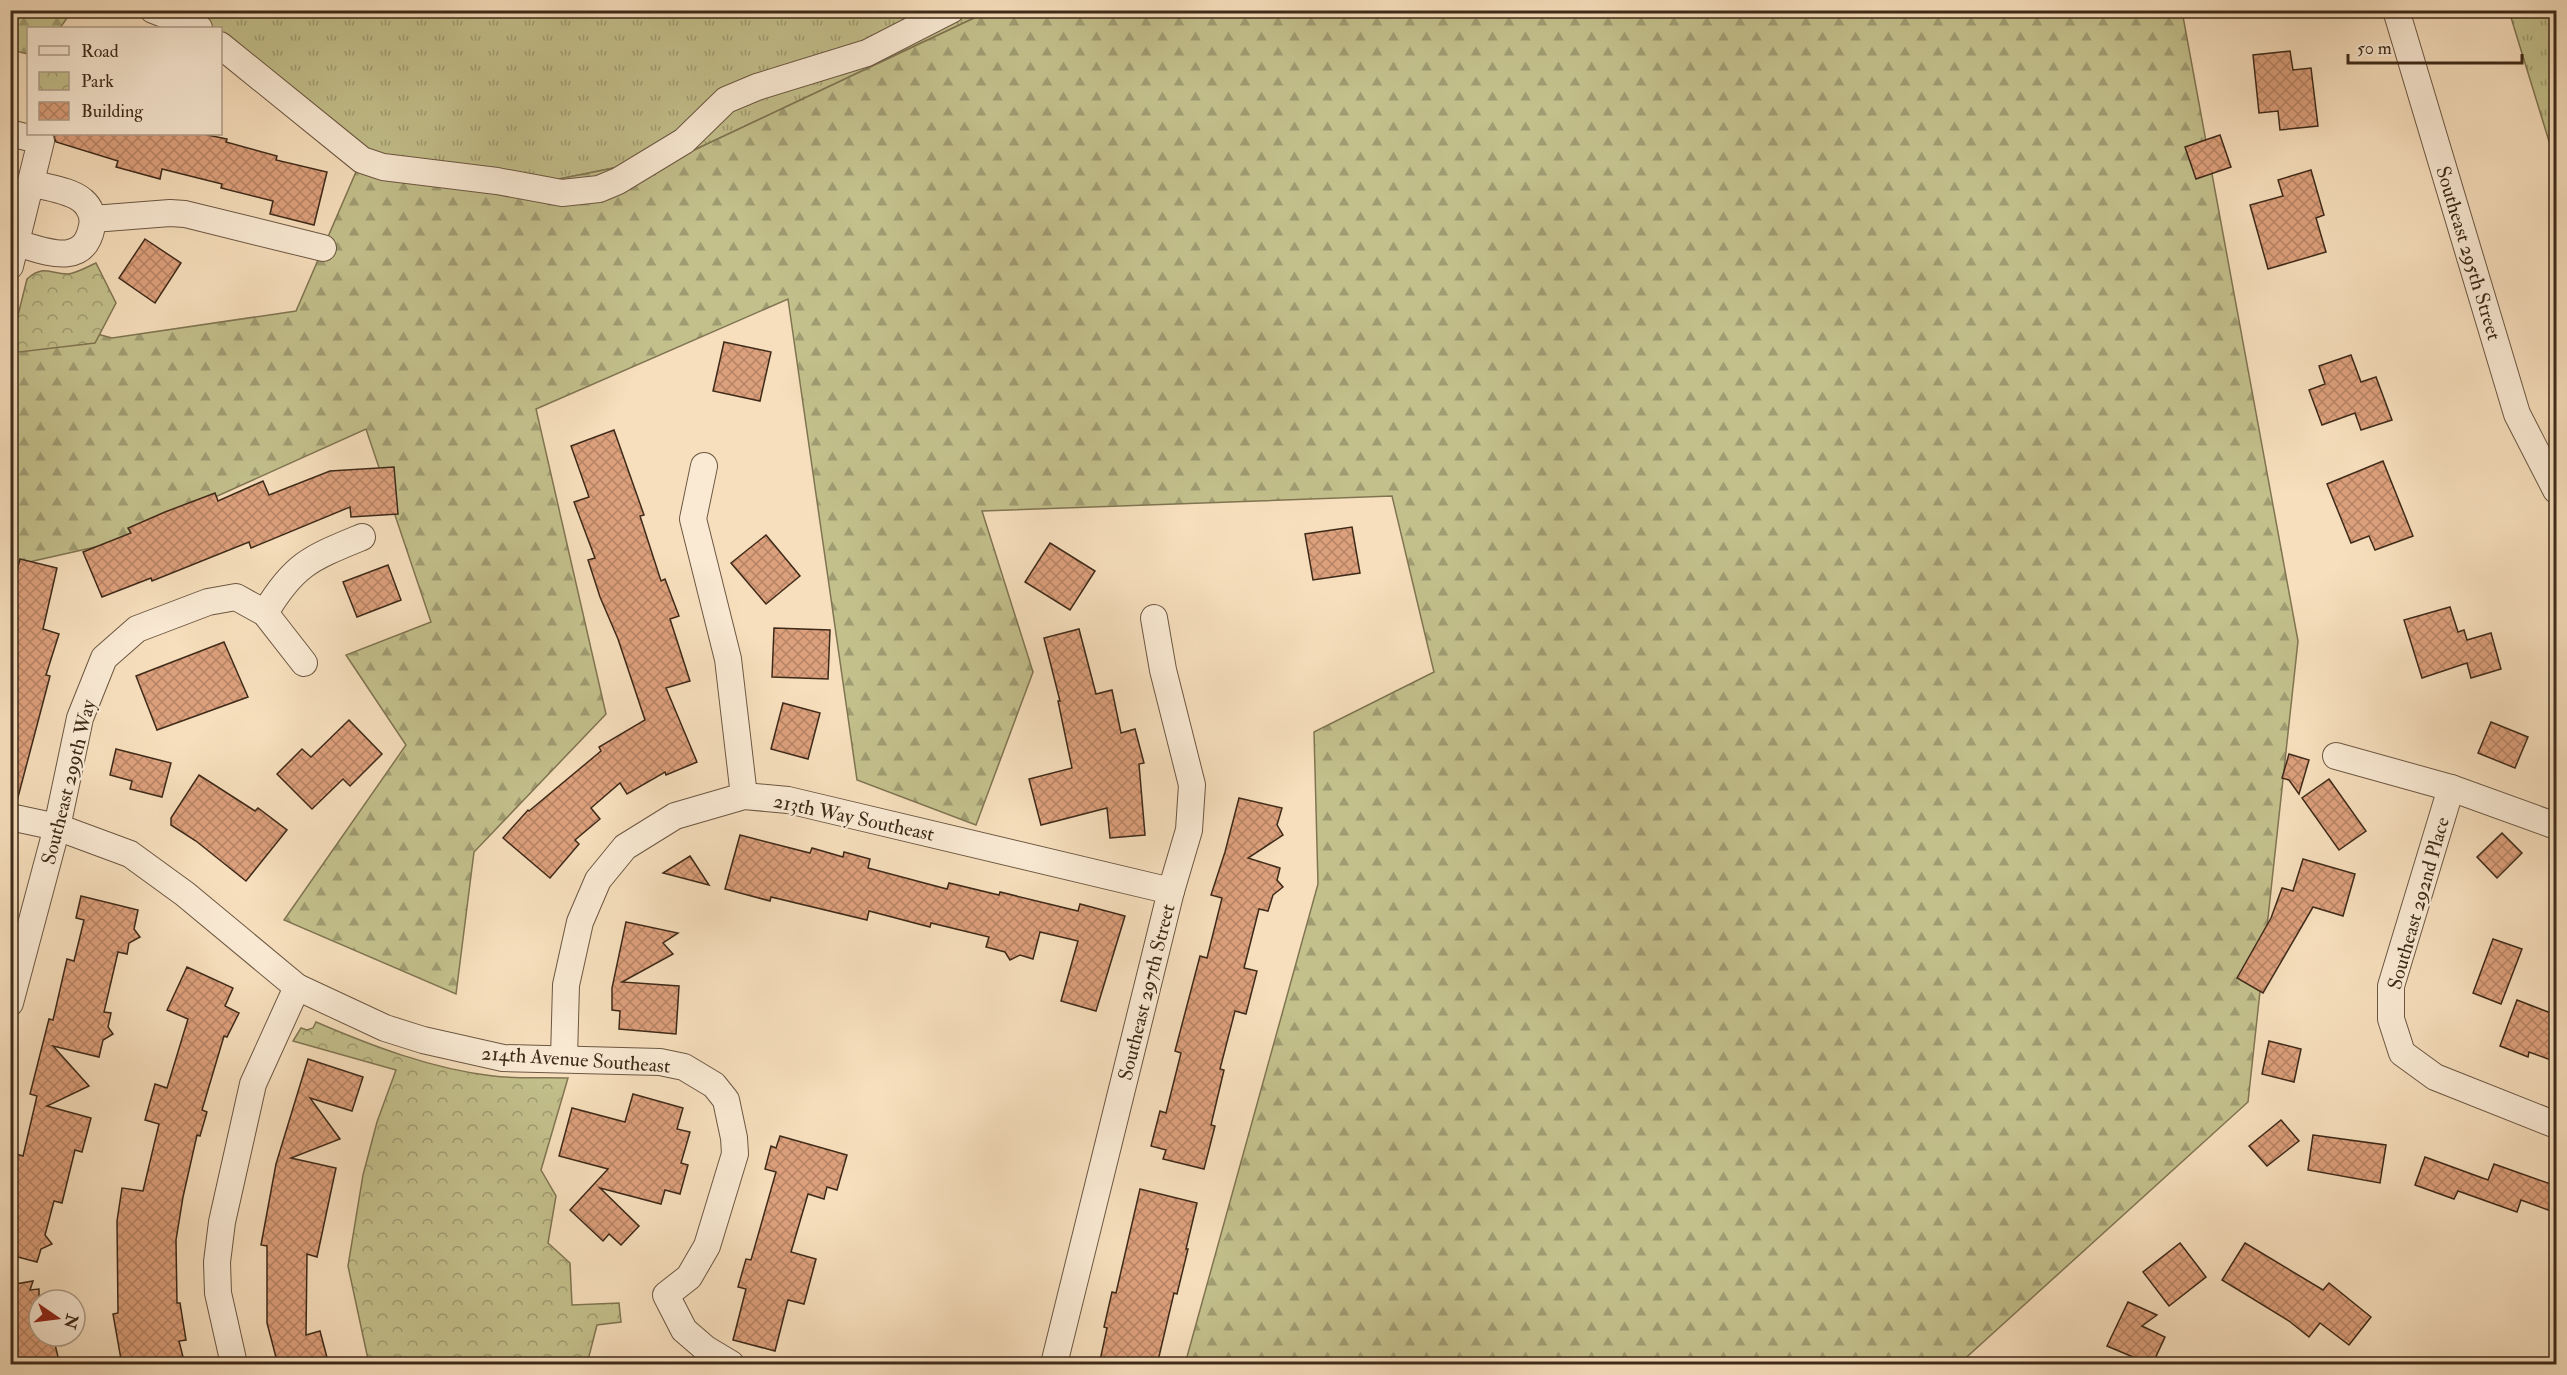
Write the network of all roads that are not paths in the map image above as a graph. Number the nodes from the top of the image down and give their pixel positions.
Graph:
1 (153, 10) edge
2 (951, 10) edge
3 (2396, 10) edge
4 (196, 27) edge
5 (222, 47) edge
6 (10, 133) edge
7 (31, 183) junction
8 (93, 219) junction
9 (323, 248) dead end
10 (13, 255) edge
11 (704, 466) dead end
12 (2556, 490) edge
13 (362, 537) dead end
14 (265, 613) junction
15 (1154, 618) dead end
16 (304, 663) dead end
17 (2336, 756) dead end
18 (2451, 788) junction
19 (744, 796) junction
20 (10, 817) edge
21 (2556, 826) edge
22 (57, 827) junction
23 (1171, 891) junction
24 (297, 987) junction
25 (10, 1003) edge
26 (564, 1058) junction
27 (2556, 1125) edge
28 (234, 1365) edge
29 (731, 1365) edge
30 (1054, 1365) edge

1 - 4 street
2 - 5 street
3 - 12 street, Southeast 295th Street
6 - 7 street
7 - 8 street
7 - 10 street
8 - 9 street
8 - 10 street
11 - 19 street
13 - 14 street
14 - 16 street, Southeast 299th Way
14 - 22 street, Southeast 299th Way
15 - 23 street, Southeast 297th Street
17 - 18 street
18 - 21 street
18 - 27 street, Southeast 292nd Place
19 - 23 street, 213th Way Southeast
19 - 26 street, 213th Way Southeast
20 - 22 street, 214th Avenue Southeast
22 - 24 street, 214th Avenue Southeast
22 - 25 street, Southeast 299th Way
23 - 30 street, Southeast 297th Street
24 - 26 street, 214th Avenue Southeast
24 - 28 street
26 - 29 street, 214th Avenue Southeast

